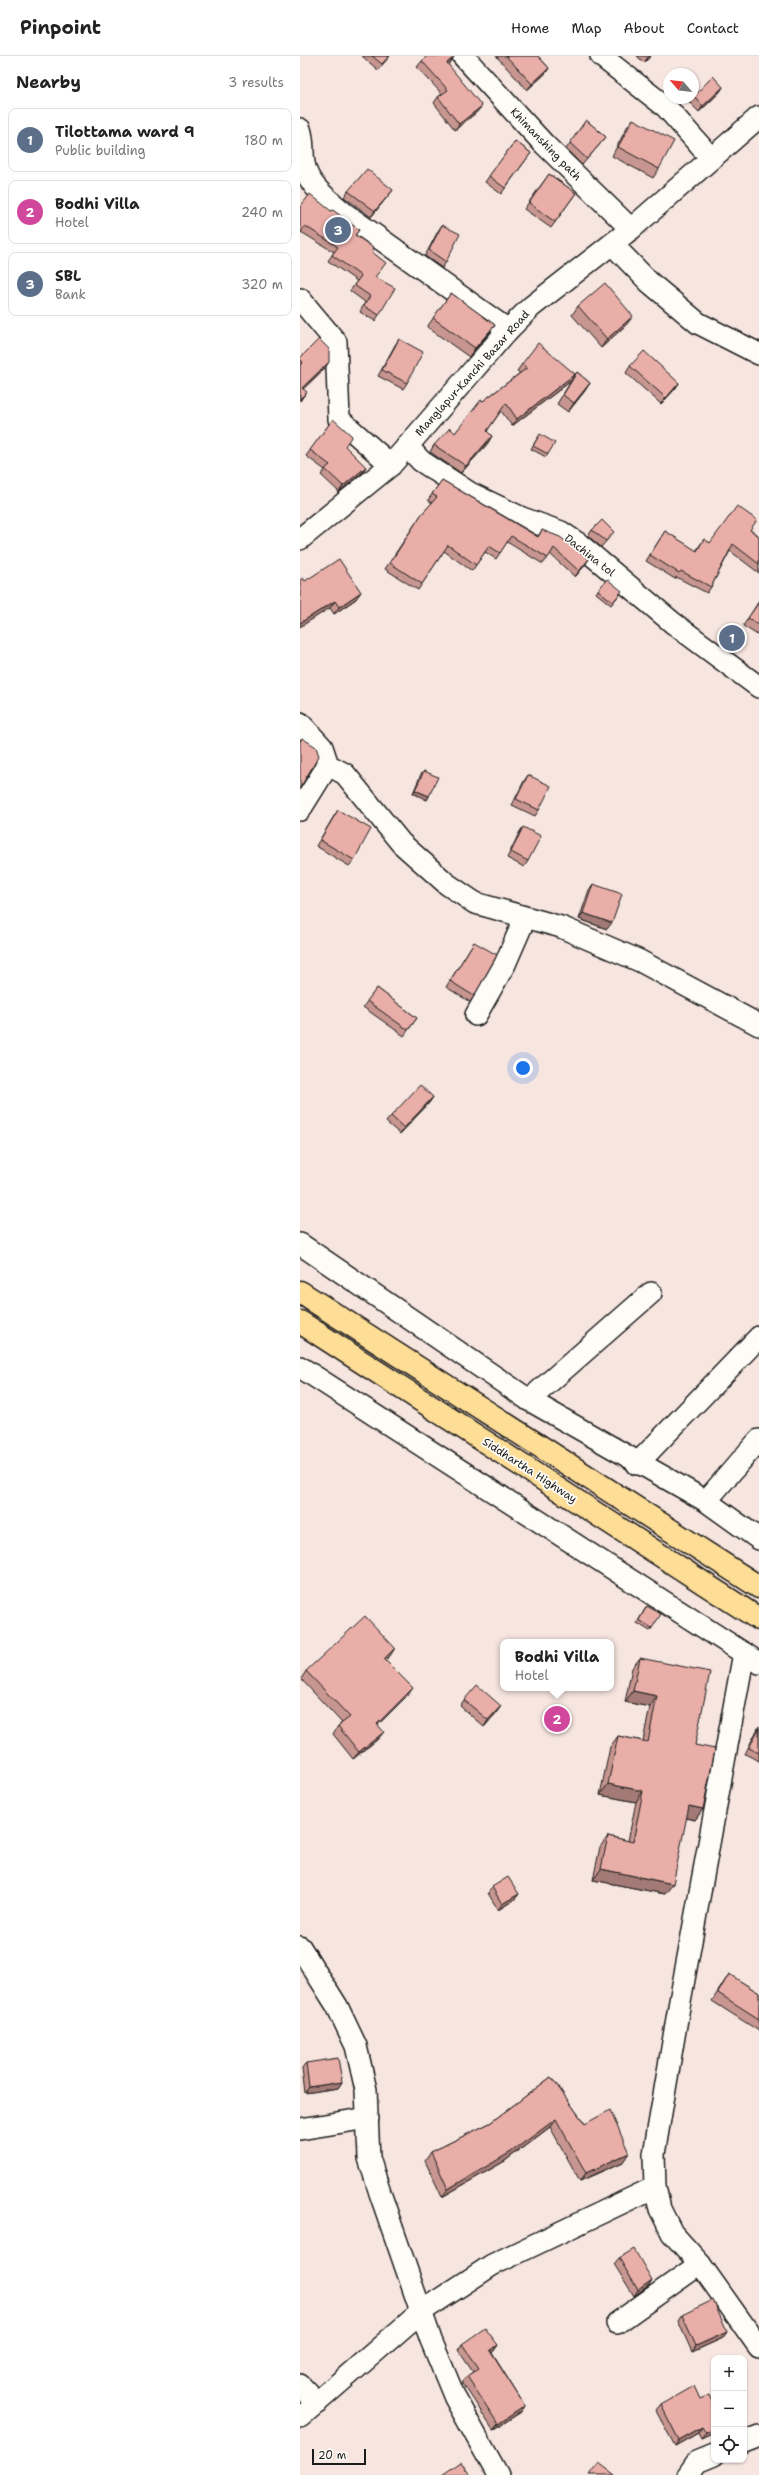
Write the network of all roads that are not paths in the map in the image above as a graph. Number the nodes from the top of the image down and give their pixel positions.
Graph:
1 (463, 56) edge
2 (601, 56) edge
3 (759, 117) edge
4 (300, 128) edge
5 (711, 158) junction
6 (631, 229) junction
7 (612, 244) junction
8 (300, 299) edge
9 (508, 330) junction
10 (759, 354) edge
11 (407, 446) junction
12 (391, 465) junction
13 (300, 539) edge
14 (759, 687) edge
15 (300, 723) edge
16 (328, 765) junction
17 (300, 810) edge
18 (525, 918) junction
19 (476, 1015) dead end
20 (759, 1025) edge
21 (300, 1244) edge
22 (300, 1292) edge
23 (651, 1293) dead end
24 (300, 1322) edge
25 (759, 1337) edge
26 (300, 1367) edge
27 (529, 1400) junction
28 (759, 1440) edge
29 (637, 1464) junction
30 (706, 1501) junction
31 (759, 1539) edge
32 (759, 1587) edge
33 (759, 1618) edge
34 (751, 1658) edge
35 (300, 1947) edge
36 (368, 2118) junction
37 (300, 2128) edge
38 (655, 2187) junction
39 (700, 2264) junction
40 (422, 2311) junction
41 (618, 2323) dead end
42 (759, 2347) edge
43 (300, 2385) edge
44 (317, 2403) junction
45 (300, 2417) edge
46 (759, 2436) edge
47 (747, 2441) edge
48 (711, 2456) edge
49 (498, 2475) edge
50 (688, 2475) edge

1 - 6 street, Khimanshing path
2 - 5 street
3 - 5 street, Manglapur-Kanchi Bazar Road
4 - 9 street
5 - 6 street, Manglapur-Kanchi Bazar Road
6 - 7 street, Manglapur-Kanchi Bazar Road
7 - 9 street, Manglapur-Kanchi Bazar Road
7 - 10 street
8 - 12 street
9 - 11 street, Manglapur-Kanchi Bazar Road
11 - 12 street, Manglapur-Kanchi Bazar Road
11 - 14 street, Dachina tol
12 - 13 street, Manglapur-Kanchi Bazar Road
15 - 16 street
16 - 17 street
16 - 18 street
18 - 19 street
18 - 20 street
21 - 27 street
22 - 32 highway
23 - 27 street
24 - 33 highway, Siddhartha Highway
25 - 29 street
26 - 34 street
27 - 29 street
28 - 30 street
29 - 30 street
30 - 31 street
34 - 38 street
35 - 36 street
36 - 37 street
36 - 40 street
38 - 39 street
38 - 40 street
39 - 41 street
39 - 42 street
40 - 44 street
40 - 49 street
43 - 44 street
44 - 45 street
46 - 47 street
48 - 50 street

